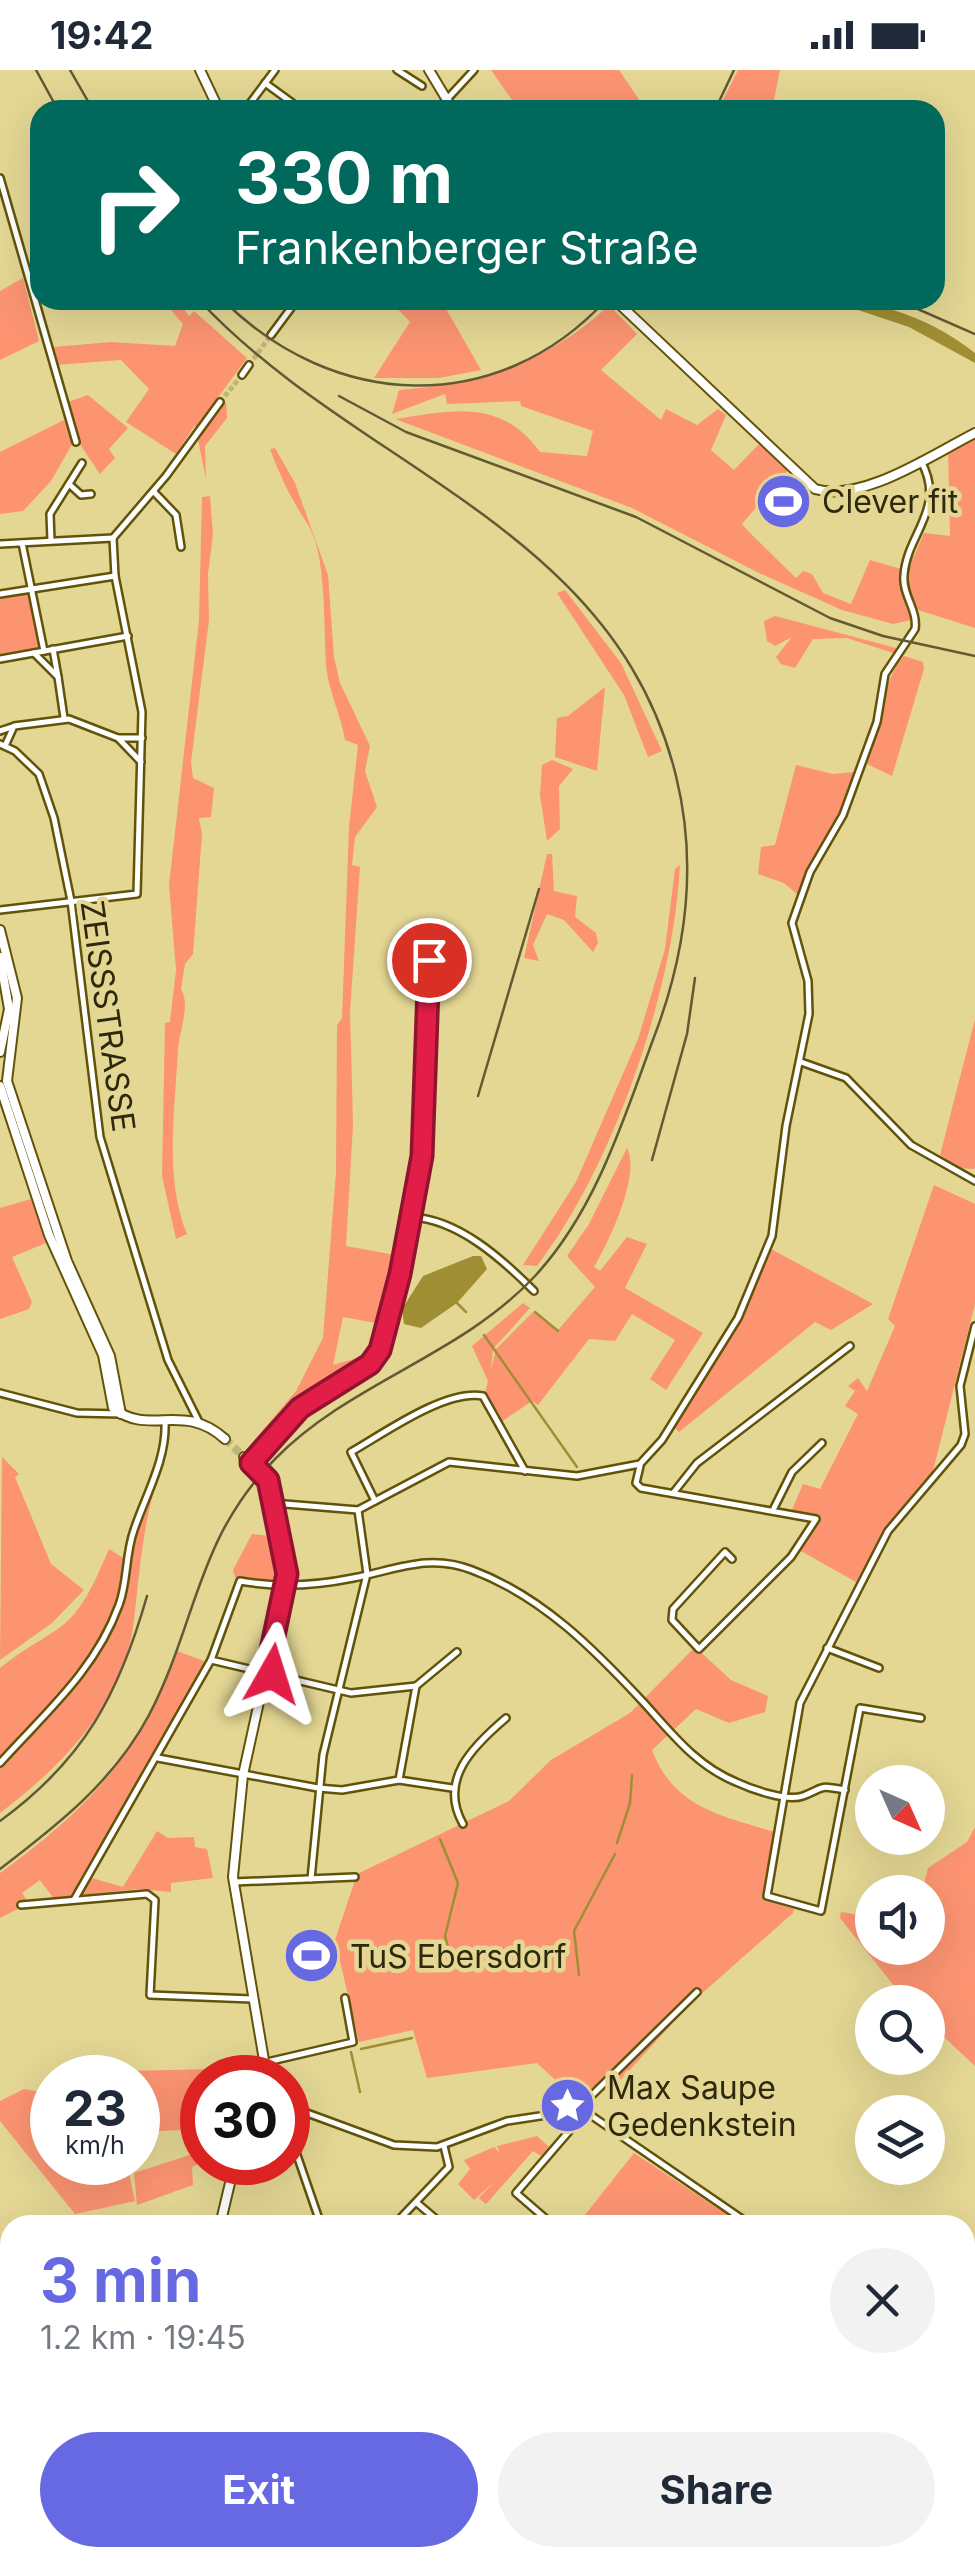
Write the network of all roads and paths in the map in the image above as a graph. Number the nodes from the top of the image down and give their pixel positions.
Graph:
1 (200, 70) edge
2 (275, 70) edge
3 (397, 70) edge
4 (429, 70) edge
5 (474, 70) edge
6 (266, 83) junction
7 (422, 86) dead end
8 (445, 99) joint
9 (214, 100) edge
10 (253, 100) edge
11 (289, 100) edge
12 (0, 178) edge
13 (30, 282) edge
14 (38, 310) edge
15 (290, 310) edge
16 (626, 310) edge
17 (271, 336) tunnel mouth
18 (249, 365) tunnel mouth
19 (242, 376) tunnel mouth
20 (220, 402) tunnel mouth
21 (975, 433) edge
22 (76, 442) dead end
23 (921, 461) junction
24 (82, 463) dead end
25 (69, 484) junction
26 (154, 492) junction
27 (91, 494) dead end
28 (113, 538) junction
29 (51, 541) junction
30 (22, 542) junction
31 (0, 544) edge
32 (180, 547) dead end
33 (115, 576) junction
34 (30, 588) junction
35 (0, 594) edge
36 (128, 636) junction
37 (54, 649) junction
38 (44, 651) junction
39 (34, 653) junction
40 (0, 659) edge
41 (58, 676) junction
42 (64, 719) junction
43 (14, 726) junction
44 (0, 731) edge
45 (118, 738) junction
46 (142, 738) junction
47 (3, 745) edge
48 (141, 762) junction
49 (71, 902) junction
50 (0, 910) edge
51 (0, 930) edge
52 (430, 948) dead end
53 (0, 957) edge
54 (0, 1052) edge
55 (801, 1062) junction
56 (0, 1086) edge
57 (7, 1107) edge
58 (975, 1182) edge
59 (411, 1217) junction
60 (534, 1292) dead end
61 (975, 1326) edge
62 (850, 1346) dead end
63 (0, 1392) edge
64 (121, 1414) junction
65 (165, 1419) junction
66 (198, 1420) junction
67 (225, 1439) tunnel mouth
68 (822, 1444) dead end
69 (248, 1460) joint
70 (640, 1464) junction
71 (526, 1472) junction
72 (674, 1492) junction
73 (375, 1501) junction
74 (273, 1503) junction
75 (774, 1509) junction
76 (358, 1510) junction
77 (732, 1559) dead end
78 (367, 1574) junction
79 (286, 1586) junction
80 (828, 1648) junction
81 (457, 1652) dead end
82 (212, 1660) junction
83 (879, 1668) dead end
84 (266, 1674) junction
85 (416, 1686) junction
86 (337, 1690) junction
87 (506, 1718) dead end
88 (921, 1718) dead end
89 (158, 1758) junction
90 (0, 1764) edge
91 (243, 1775) junction
92 (399, 1780) junction
93 (318, 1788) junction
94 (452, 1788) junction
95 (845, 1790) junction
96 (784, 1795) junction
97 (463, 1824) dead end
98 (355, 1877) dead end
99 (311, 1878) junction
100 (234, 1882) junction
101 (74, 1900) junction
102 (20, 1905) dead end
103 (696, 1992) dead end
104 (345, 1998) dead end
105 (256, 1999) junction
106 (266, 2055) edge
107 (297, 2055) edge
108 (310, 2114) edge
109 (580, 2114) junction
110 (444, 2146) junction
111 (229, 2185) edge
112 (307, 2185) edge
113 (417, 2203) junction
114 (222, 2215) edge
115 (318, 2215) edge
116 (404, 2215) edge
117 (431, 2215) edge
118 (541, 2215) edge
119 (735, 2215) edge

1 - 9 main road
2 - 6 street
3 - 7 street
4 - 8 main road
5 - 8 street
6 - 10 street
6 - 11 street
12 - 13 street
14 - 22 street
15 - 17 street
16 - 23 main road
18 - 19 street
20 - 26 street
21 - 23 main road
23 - 55 street
24 - 25 street
25 - 27 street
25 - 29 street
26 - 28 street
26 - 32 street
28 - 29 street
28 - 33 street
29 - 30 street
30 - 31 street
30 - 34 street
33 - 34 street
33 - 36 street
34 - 35 street
34 - 38 street
36 - 37 street
36 - 46 street
37 - 38 street
37 - 41 street
38 - 39 street
39 - 40 street
39 - 41 street
41 - 42 street
42 - 43 street
42 - 45 street
43 - 44 street
43 - 47 street
45 - 46 street
45 - 48 street
46 - 48 street
47 - 49 street, ZEISSSTRASSE
48 - 49 street
49 - 50 street
49 - 66 street, ZEISSSTRASSE
51 - 57 main road
52 - 59 street
53 - 54 main road
55 - 58 street
55 - 70 street
56 - 57 main road
57 - 64 main road
59 - 60 street
59 - 69 street
61 - 80 street
62 - 72 street
63 - 64 street
64 - 65 main road
65 - 66 main road
65 - 90 street
66 - 67 main road
68 - 75 street
69 - 74 main road
70 - 71 street
70 - 72 street
71 - 73 street
71 - 73 street
72 - 75 street
73 - 76 street
74 - 76 street
74 - 79 main road
75 - 77 street
76 - 78 street
78 - 79 street
78 - 86 street
78 - 96 street
79 - 82 street
79 - 84 main road
80 - 83 street
80 - 96 street
81 - 85 street
82 - 84 street
82 - 89 street
84 - 86 street
84 - 91 main road
85 - 86 street
85 - 92 street
86 - 93 street
87 - 94 street
88 - 95 street
89 - 91 street
89 - 101 street
91 - 93 street
91 - 100 main road
92 - 93 street
92 - 94 street
93 - 99 street
94 - 97 street
95 - 96 street
95 - 96 street
98 - 99 street
99 - 100 street
100 - 105 main road
101 - 102 street
101 - 105 street
103 - 109 street
104 - 107 street
105 - 106 main road
108 - 110 street
109 - 110 street
109 - 118 street
109 - 119 street
110 - 113 street
111 - 114 main road
112 - 115 street
113 - 116 street
113 - 117 street

